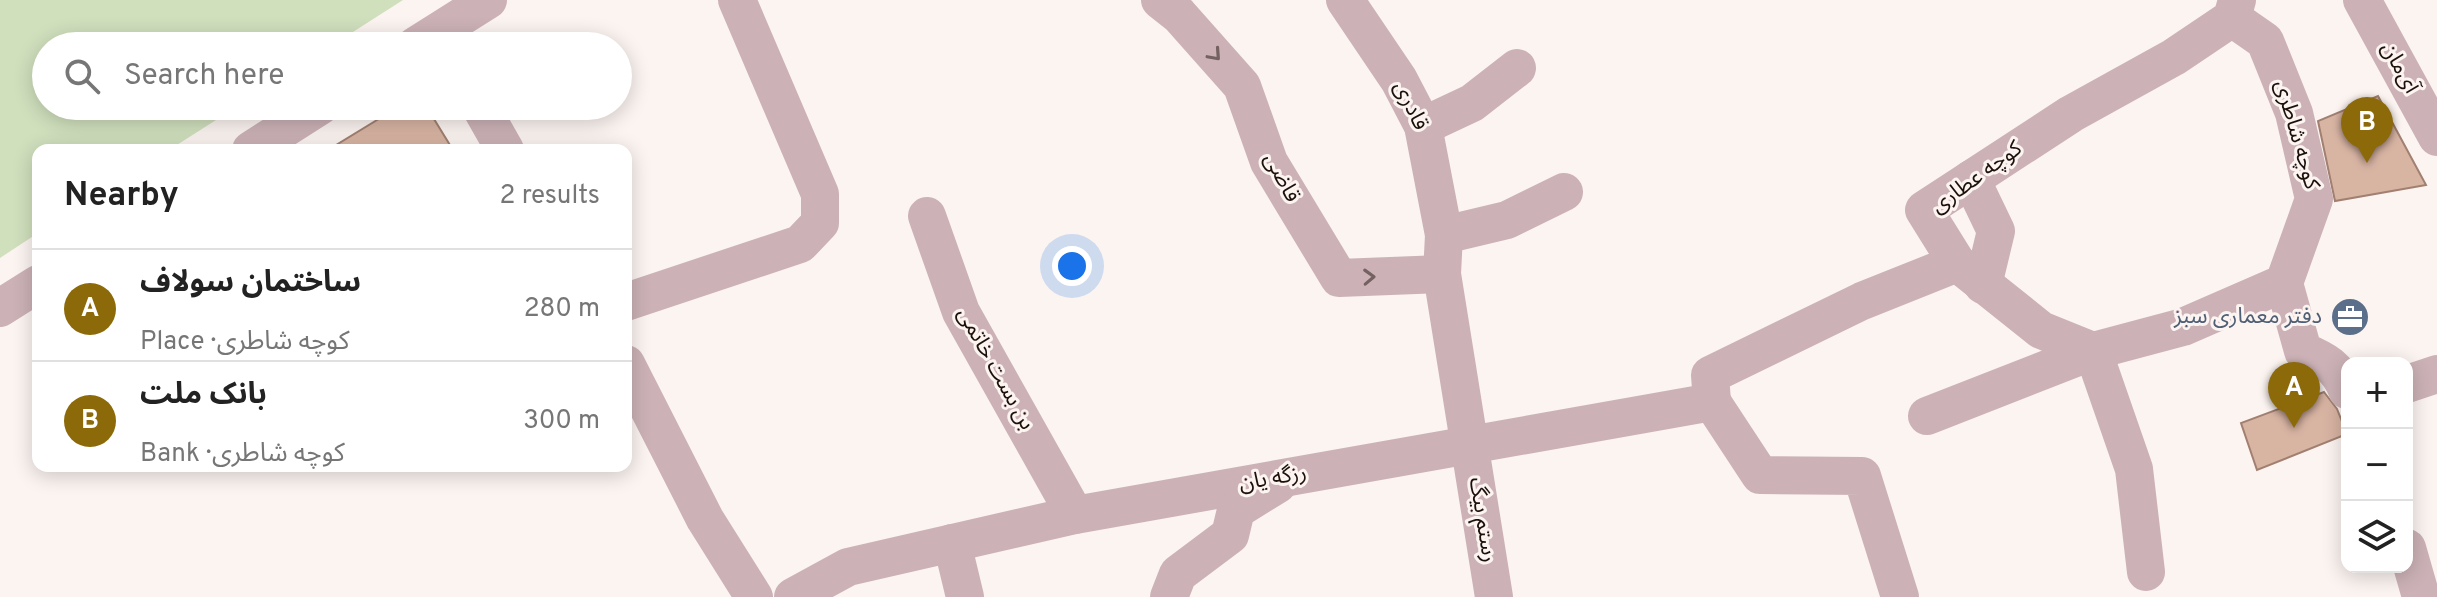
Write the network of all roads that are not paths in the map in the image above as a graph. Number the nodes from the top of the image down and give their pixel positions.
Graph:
1 (488, 0) edge
2 (737, 0) edge
3 (1160, 0) edge
4 (1345, 0) edge
5 (2362, 0) edge
6 (2234, 9) edge
7 (453, 32) edge
8 (1517, 68) dead end
9 (298, 120) edge
10 (488, 120) edge
11 (1423, 126) junction
12 (2437, 137) edge
13 (260, 144) edge
14 (502, 144) edge
15 (1971, 179) junction
16 (1564, 192) dead end
17 (927, 216) dead end
18 (1444, 235) junction
19 (1442, 274) junction
20 (1970, 274) junction
21 (2284, 283) junction
22 (32, 288) edge
23 (632, 300) edge
24 (0, 308) edge
25 (2093, 351) junction
26 (2341, 374) edge
27 (2437, 374) edge
28 (632, 376) edge
29 (2413, 382) edge
30 (1712, 402) junction
31 (1927, 416) dead end
32 (1470, 443) junction
33 (1291, 476) junction
34 (1075, 515) junction
35 (952, 543) junction
36 (2413, 569) edge
37 (2146, 572) dead end
38 (754, 597) edge
39 (793, 597) edge
40 (965, 597) edge
41 (1169, 597) edge
42 (1494, 597) edge
43 (1900, 597) edge
44 (2421, 597) edge

1 - 7 street
2 - 23 street
3 -> 19 street, قاضی
4 - 11 street, قادری
5 - 12 street, آی‌مان
6 - 15 street, کوچه عطاری
6 - 21 street, کوچه شاطری
8 - 11 street
9 - 13 street
10 - 14 street
11 - 18 street, قادری
15 - 20 street
15 - 20 street, کوچه عطاری
16 - 18 street
17 - 34 street, بن بست خاتمی
18 - 19 street, قادری
19 - 32 street, رستم بیگ
20 - 25 street
20 - 30 street
21 - 25 street
21 - 26 street
22 - 24 street
25 - 31 street
25 - 37 street
27 - 29 street
28 - 38 street
30 - 32 street, رزگه یان
30 - 43 street
32 - 33 street, رزگه یان
32 - 42 street, رستم بیگ
33 - 34 street, رزگه یان
33 - 41 street
34 - 35 street, رزگه یان
35 - 39 street, رزگه یان
35 - 40 street
36 - 44 street

